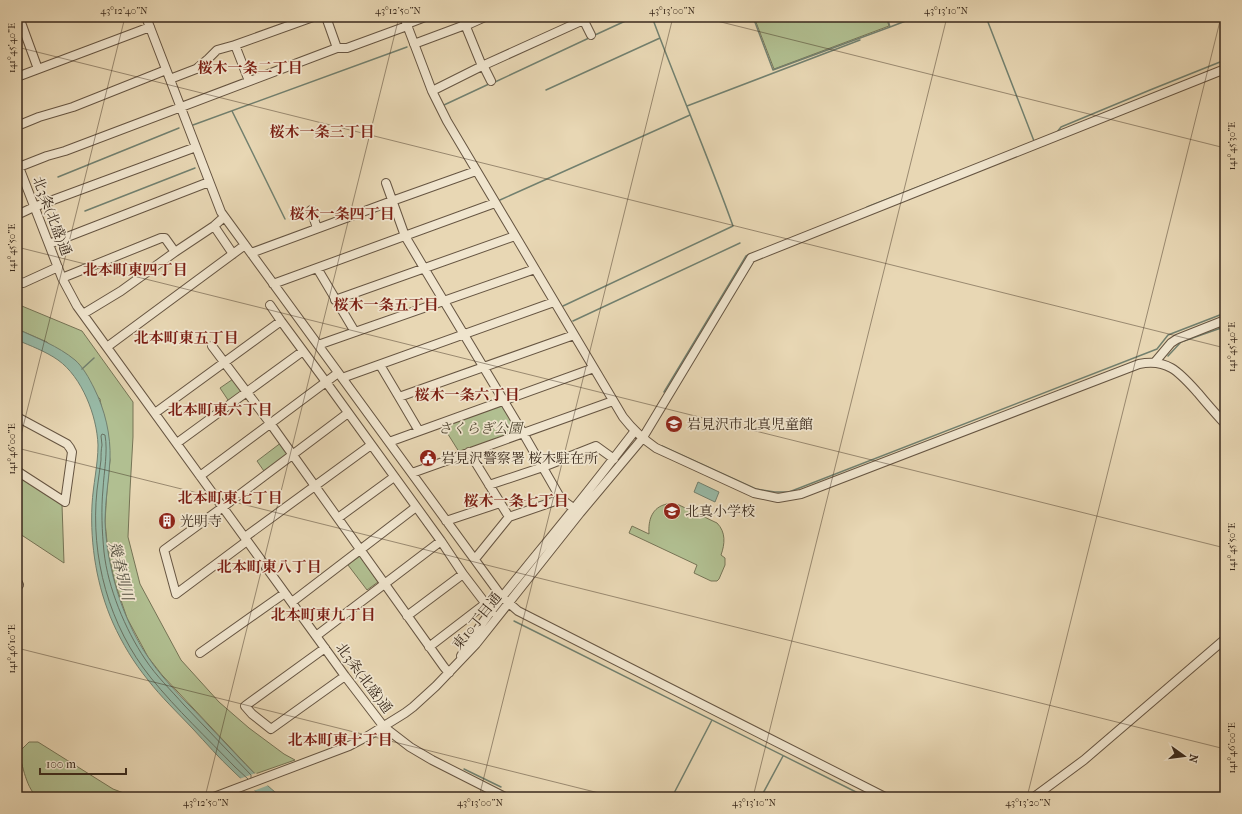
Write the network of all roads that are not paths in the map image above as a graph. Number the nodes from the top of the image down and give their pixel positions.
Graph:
1 (19, 17) edge
2 (146, 17) edge
3 (313, 17) edge
4 (326, 17) edge
5 (425, 17) edge
6 (485, 17) edge
7 (585, 18) edge
8 (406, 22) edge
9 (464, 22) edge
10 (150, 27) junction
11 (591, 35) dead end
12 (414, 44) junction
13 (235, 45) junction
14 (337, 48) junction
15 (483, 66) junction
16 (38, 69) junction
17 (1225, 69) edge
18 (166, 70) junction
19 (17, 77) edge
20 (170, 79) junction
21 (248, 81) junction
22 (491, 81) dead end
23 (432, 91) junction
24 (181, 107) junction
25 (17, 126) edge
26 (196, 146) junction
27 (18, 164) edge
28 (476, 171) junction
29 (209, 182) junction
30 (386, 183) dead end
31 (392, 201) junction
32 (495, 203) junction
33 (34, 207) junction
34 (311, 210) dead end
35 (17, 215) edge
36 (224, 217) junction
37 (214, 226) junction
38 (318, 228) junction
39 (404, 236) junction
40 (515, 236) junction
41 (48, 244) junction
42 (245, 245) junction
43 (175, 252) junction
44 (251, 253) junction
45 (233, 254) junction
46 (58, 267) junction
47 (317, 268) junction
48 (424, 268) junction
49 (535, 269) junction
50 (62, 278) junction
51 (17, 281) edge
52 (273, 284) junction
53 (335, 300) junction
54 (444, 302) junction
55 (554, 302) junction
56 (270, 305) dead end
57 (83, 314) junction
58 (1225, 320) edge
59 (281, 321) junction
60 (355, 332) junction
61 (464, 335) junction
62 (574, 335) junction
63 (212, 346) dead end
64 (318, 346) junction
65 (107, 347) junction
66 (303, 351) junction
67 (224, 362) junction
68 (1155, 362) junction
69 (380, 365) junction
70 (483, 368) junction
71 (594, 368) junction
72 (340, 375) junction
73 (326, 382) junction
74 (247, 392) junction
75 (399, 397) junction
76 (504, 400) junction
77 (613, 401) junction
78 (155, 413) junction
79 (348, 413) junction
80 (17, 417) edge
81 (270, 423) junction
82 (1225, 424) edge
83 (419, 431) junction
84 (634, 432) junction
85 (523, 433) junction
86 (642, 438) junction
87 (389, 442) junction
88 (177, 444) junction
89 (371, 445) junction
90 (470, 452) junction
91 (292, 455) junction
92 (614, 459) junction
93 (543, 467) junction
94 (17, 471) edge
95 (412, 473) junction
96 (200, 476) junction
97 (394, 477) junction
98 (489, 485) junction
99 (315, 486) junction
100 (562, 499) junction
101 (500, 503) junction
102 (223, 507) junction
103 (416, 507) junction
104 (577, 511) junction
105 (509, 517) junction
106 (338, 518) junction
107 (446, 521) junction
108 (246, 539) junction
109 (441, 541) junction
110 (360, 550) junction
111 (475, 560) junction
112 (463, 574) junction
113 (384, 584) junction
114 (285, 593) junction
115 (502, 597) junction
116 (292, 602) junction
117 (508, 603) junction
118 (484, 604) junction
119 (492, 612) junction
120 (407, 616) junction
121 (316, 636) junction
122 (1225, 639) edge
123 (429, 647) junction
124 (325, 648) junction
125 (200, 653) dead end
126 (452, 670) junction
127 (346, 676) junction
128 (384, 727) junction
129 (217, 796) edge
130 (505, 797) edge
131 (885, 797) edge
132 (1034, 797) edge

1 - 16 street
2 - 10 street
3 - 13 street
4 - 14 street
5 - 8 street
6 - 9 street
7 - 11 street
7 - 15 street
8 - 12 street
8 - 14 street
9 - 12 street
9 - 15 street
10 - 16 street
10 - 18 street
12 - 23 street
13 - 20 street
13 - 21 street
14 - 21 street
15 - 22 street
15 - 23 street
16 - 19 street
17 - 86 street, 東10丁目通
18 - 20 street
18 - 25 street
20 - 24 street
21 - 24 street
23 - 28 street
24 - 26 street
24 - 27 street
26 - 29 street
26 - 33 street
27 - 33 street, 北3条(北盛)通
28 - 31 street
28 - 32 street
29 - 36 street
29 - 41 street
30 - 31 street
31 - 38 street
31 - 39 street
32 - 39 street
32 - 40 street
33 - 35 street
33 - 41 street, 北3条(北盛)通
34 - 38 street
36 - 37 street
36 - 42 street
37 - 43 street
37 - 45 street
38 - 44 street
39 - 47 street
39 - 48 street
40 - 48 street
40 - 49 street
41 - 46 street, 北3条(北盛)通
42 - 44 street
42 - 45 street
43 - 50 street
43 - 57 street
44 - 52 street
45 - 65 street
46 - 50 street, 北3条(北盛)通
46 - 51 street
47 - 52 street
47 - 53 street
48 - 53 street
48 - 54 street
49 - 54 street
49 - 55 street
50 - 57 street, 北3条(北盛)通
52 - 64 street
53 - 60 street
54 - 60 street
54 - 61 street
55 - 61 street
55 - 62 street
56 - 59 street
57 - 65 street, 北3条(北盛)通
58 - 68 street
59 - 66 street
59 - 67 street
60 - 64 street
61 - 69 street
61 - 70 street
62 - 70 street
62 - 71 street
63 - 67 street
64 - 72 street
65 - 78 street, 北3条(北盛)通
66 - 73 street
66 - 74 street
67 - 74 street
67 - 78 street
68 - 82 street
68 - 86 street
69 - 72 street
69 - 75 street
70 - 75 street
70 - 76 street
71 - 76 street
71 - 77 street
72 - 73 street
72 - 87 street
73 - 79 street
73 - 81 street
74 - 81 street
74 - 88 street
75 - 83 street
76 - 83 street
76 - 85 street
77 - 84 street
77 - 85 street
78 - 88 street, 北3条(北盛)通
79 - 89 street
79 - 91 street
80 - 94 street
81 - 91 street
81 - 96 street
83 - 87 street
84 - 86 street
84 - 92 street
85 - 90 street
85 - 93 street
86 - 104 street, 東10丁目通
87 - 95 street
88 - 96 street, 北3条(北盛)通
89 - 97 street
89 - 99 street
90 - 95 street
90 - 98 street
91 - 99 street
91 - 102 street
92 - 93 street
92 - 104 street
93 - 98 street
93 - 100 street
95 - 107 street
96 - 102 street, 北3条(北盛)通
97 - 103 street
97 - 106 street
98 - 101 street
99 - 106 street
99 - 108 street
100 - 104 street
100 - 105 street
101 - 105 street
101 - 107 street
102 - 108 street, 北3条(北盛)通
102 - 108 street
103 - 109 street
103 - 110 street
104 - 115 street
104 - 117 street, 東10丁目通
105 - 111 street
106 - 110 street
107 - 111 street
108 - 114 street, 北3条(北盛)通
109 - 112 street
109 - 113 street
110 - 113 street
110 - 116 street
111 - 115 street
112 - 118 street
112 - 120 street
113 - 120 street
113 - 121 street
114 - 116 street, 北3条(北盛)通
114 - 125 street
115 - 117 street
115 - 119 street
116 - 121 street, 北3条(北盛)通
117 - 126 street, 東10丁目通
117 - 131 street
118 - 119 street
118 - 123 street
119 - 126 street
120 - 123 street
121 - 124 street, 北3条(北盛)通
122 - 132 street
123 - 126 street
124 - 127 street, 北3条(北盛)通
124 - 127 street
126 - 128 street, 東10丁目通
127 - 128 street, 北3条(北盛)通
128 - 129 street, 東10丁目通
128 - 130 street, 北3条(北盛)通

